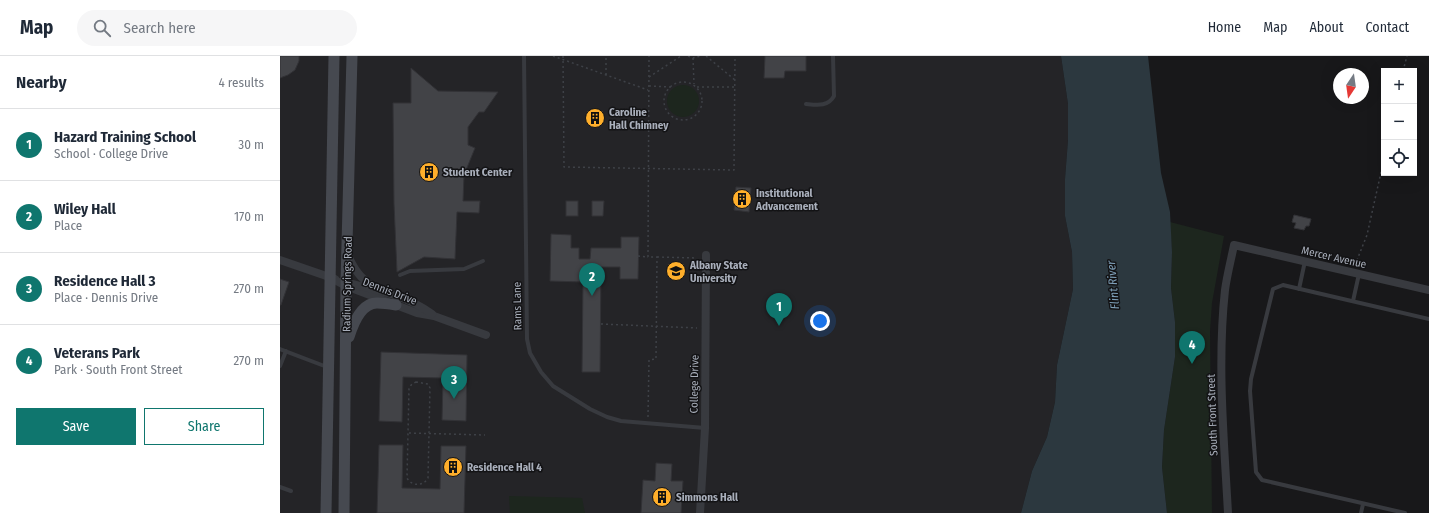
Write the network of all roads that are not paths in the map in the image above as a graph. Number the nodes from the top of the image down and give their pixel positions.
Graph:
1 (334, 56) edge
2 (352, 56) edge
3 (524, 56) edge
4 (833, 56) edge
5 (806, 104) dead end
6 (1234, 245) joint
7 (347, 253) junction
8 (706, 257) road end
9 (280, 260) edge
10 (483, 261) dead end
11 (1305, 261) junction
12 (1356, 273) junction
13 (400, 275) dead end
14 (331, 278) junction
15 (346, 284) junction
16 (1299, 289) junction
17 (381, 290) junction
18 (1429, 290) edge
19 (1353, 301) junction
20 (396, 305) junction
21 (434, 316) junction
22 (1429, 319) edge
23 (486, 335) dead end
24 (346, 345) junction
25 (280, 349) edge
26 (286, 351) junction
27 (280, 366) edge
28 (329, 367) junction
29 (705, 428) junction
30 (280, 487) edge
31 (291, 491) dead end
32 (344, 494) junction
33 (1363, 504) junction
34 (326, 513) edge
35 (344, 513) edge
36 (353, 513) edge
37 (700, 513) edge
38 (1228, 513) edge
39 (1361, 513) edge
40 (1405, 513) edge

1 - 14 main road, Radium Springs Road
2 - 7 main road, Radium Springs Road
3 - 29 lane, Rams Lane
4 - 5 lane
6 - 11 street, Mercer Avenue
6 - 38 street, South Front Street
7 - 15 main road, Radium Springs Road
7 - 17 street
8 - 29 street, College Drive
9 - 14 street, Dennis Drive
10 - 13 lane
11 - 12 street, Mercer Avenue
11 - 16 lane
12 - 18 street, Mercer Avenue
12 - 19 lane
14 - 15 street, Dennis Drive
14 - 28 main road, Radium Springs Road
15 - 17 street, Dennis Drive
15 - 20 street, Dennis Drive
15 - 24 main road, Radium Springs Road
16 - 19 lane
16 - 33 lane
17 - 21 street, Dennis Drive
19 - 22 lane
20 - 21 street, Dennis Drive
20 - 24 main road
21 - 23 street, Dennis Drive
24 - 32 main road, Radium Springs Road
25 - 26 lane
26 - 27 lane
26 - 28 lane
28 - 34 main road, Radium Springs Road
29 - 37 street, College Drive
30 - 31 lane
32 - 35 main road, Radium Springs Road
32 - 36 main road
33 - 39 lane
33 - 40 lane

